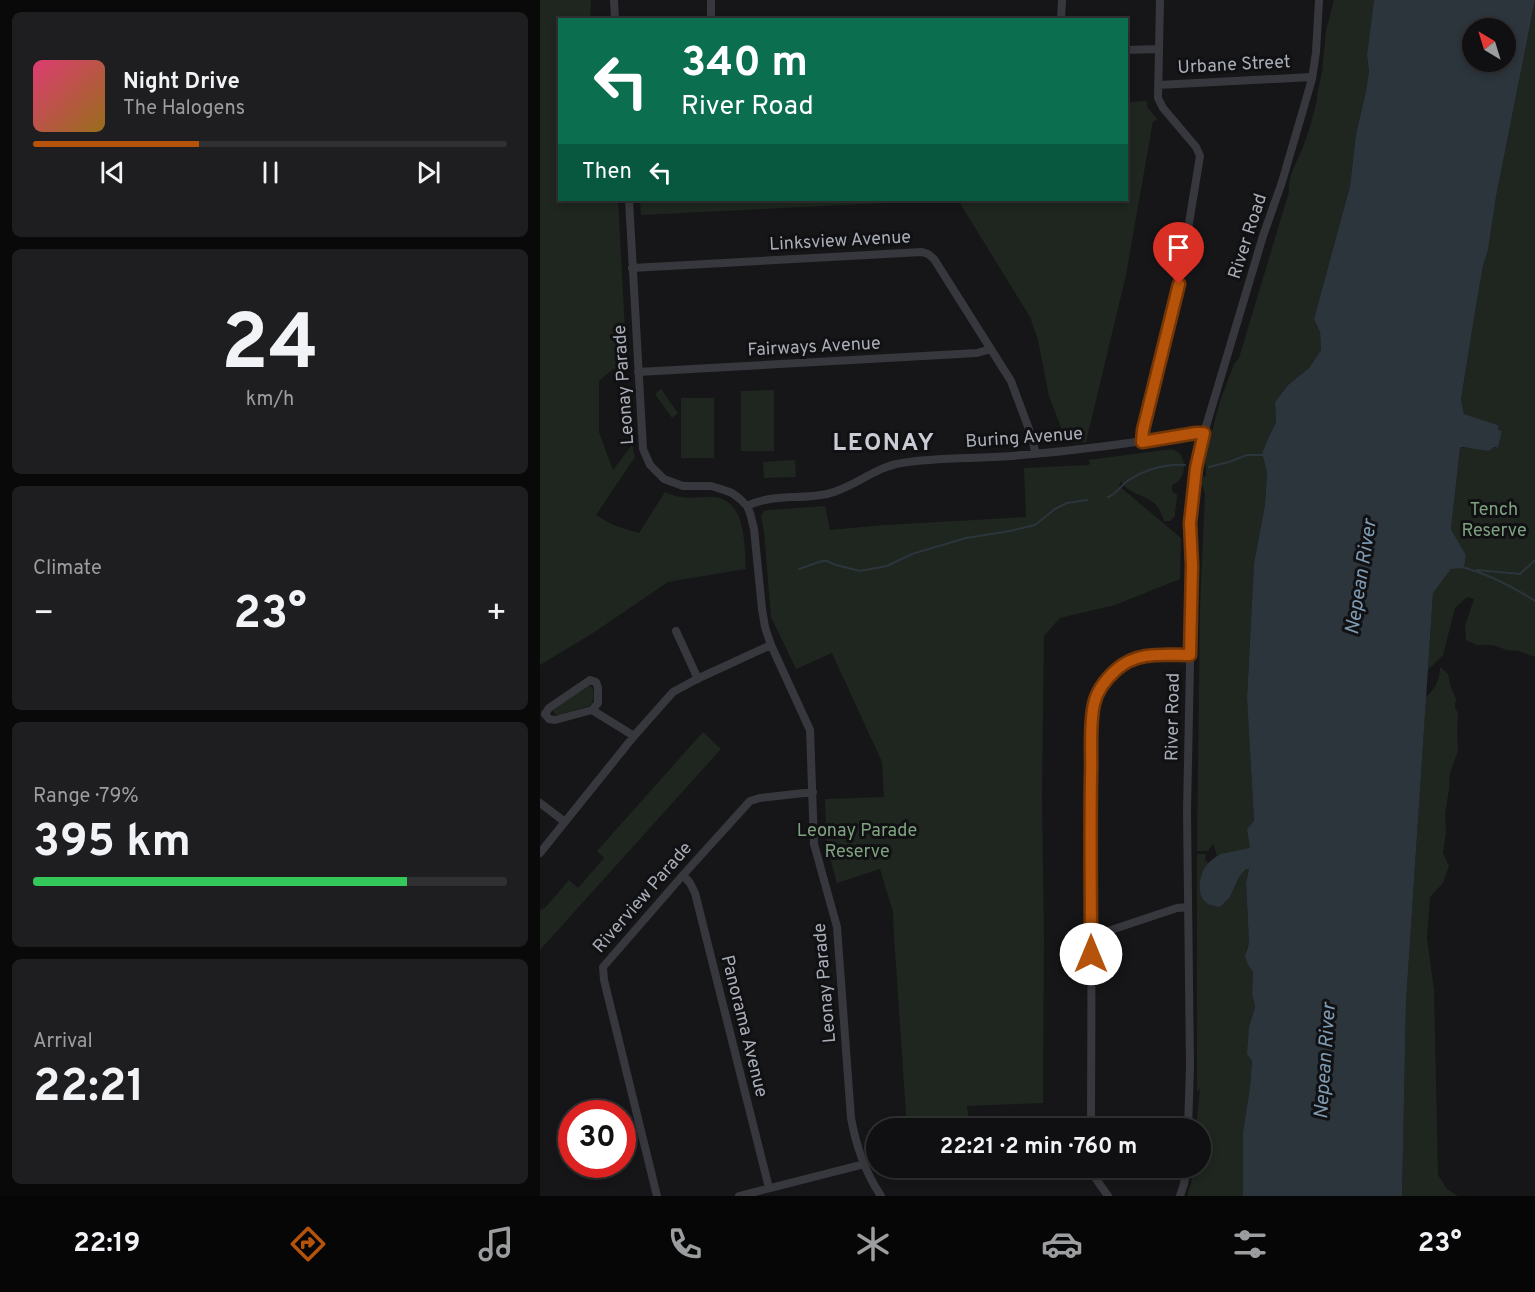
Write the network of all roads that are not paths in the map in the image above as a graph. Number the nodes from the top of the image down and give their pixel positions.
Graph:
1 (614, 0) edge
2 (711, 0) edge
3 (1062, 0) edge
4 (1160, 0) edge
5 (1319, 0) edge
6 (615, 18) edge
7 (711, 18) edge
8 (1061, 18) edge
9 (1159, 49) junction
10 (1128, 50) edge
11 (1312, 77) junction
12 (1158, 85) junction
13 (628, 201) edge
14 (632, 268) junction
15 (991, 349) junction
16 (638, 372) junction
17 (1204, 433) junction
18 (1142, 442) junction
19 (1035, 453) junction
20 (747, 506) junction
21 (676, 632) dead end
22 (771, 645) junction
23 (1190, 655) junction
24 (698, 679) junction
25 (592, 710) junction
26 (634, 736) junction
27 (813, 792) junction
28 (540, 803) edge
29 (565, 822) junction
30 (540, 853) edge
31 (683, 875) junction
32 (1187, 907) junction
33 (1091, 933) junction
34 (1091, 1118) edge
35 (1188, 1118) edge
36 (864, 1164) junction
37 (1096, 1178) edge
38 (1185, 1178) edge
39 (771, 1191) edge
40 (657, 1196) edge
41 (739, 1196) edge
42 (881, 1196) edge
43 (1108, 1196) edge
44 (1180, 1196) edge

1 - 6 street
2 - 7 street
3 - 8 street
4 - 9 street
5 - 11 street, River Road
9 - 10 street
9 - 12 street
11 - 12 street, Urbane Street
11 - 17 street, River Road
12 - 18 street
13 - 14 street, Leonay Parade
14 - 15 street, Linksview Avenue
14 - 16 street, Leonay Parade
15 - 16 street, Fairways Avenue
15 - 19 street, Linksview Avenue
16 - 20 street, Leonay Parade
17 - 18 street, Buring Avenue
17 - 23 street, River Road
18 - 19 street, Buring Avenue
19 - 20 street, Buring Avenue
20 - 22 street, Leonay Parade
21 - 24 street
22 - 24 street
22 - 27 street, Leonay Parade
23 - 32 street, River Road
23 - 33 street
24 - 26 street
25 - 25 street
25 - 26 street
26 - 29 street
27 - 31 street, Riverview Parade
27 - 36 street, Leonay Parade
28 - 29 street
29 - 30 street
31 - 39 street, Panorama Avenue
31 - 40 street, Riverview Parade
32 - 33 street
32 - 35 street, River Road
33 - 34 street
36 - 39 street
36 - 42 street, Leonay Parade
37 - 43 street
38 - 44 street
39 - 41 street

